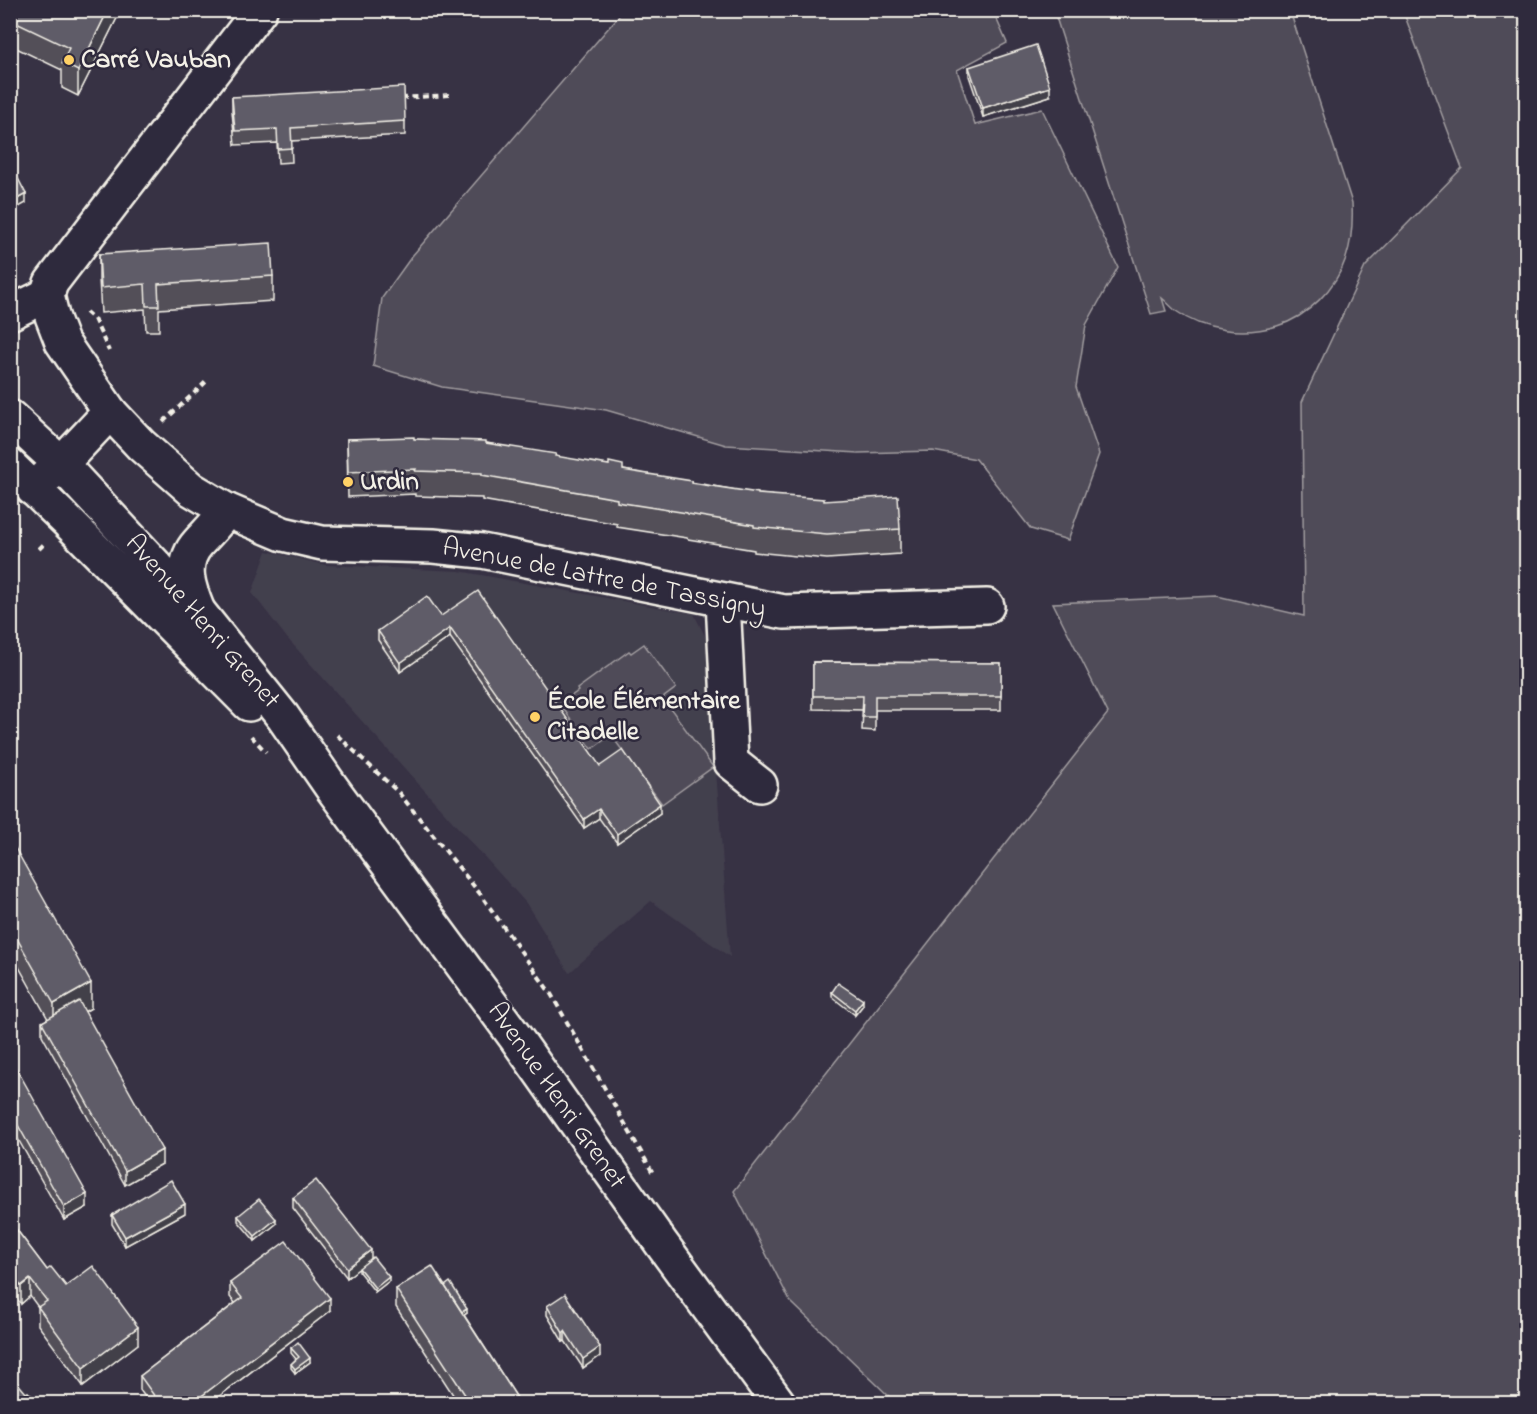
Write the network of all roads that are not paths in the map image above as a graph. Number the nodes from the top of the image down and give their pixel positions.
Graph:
1 (260, 10) edge
2 (49, 289) junction
3 (10, 313) edge
4 (110, 412) junction
5 (10, 417) edge
6 (61, 464) junction
7 (22, 478) edge
8 (226, 510) junction
9 (723, 600) junction
10 (987, 606) dead end
11 (198, 611) junction
12 (759, 785) dead end
13 (332, 788) junction
14 (779, 1404) edge

1 - 2 street
2 - 3 street
2 - 4 street, Avenue de Lattre de Tassigny
4 - 6 street
4 - 8 street, Avenue de Lattre de Tassigny
5 - 6 street, Avenue Henri Grenet
6 - 7 street, Avenue Henri Grenet
6 - 11 street, Avenue Henri Grenet
7 - 13 street, Avenue Henri Grenet
8 - 9 street, Avenue de Lattre de Tassigny
8 - 11 street
9 - 10 street, Avenue de Lattre de Tassigny
9 - 12 street
11 - 13 street, Avenue Henri Grenet
13 - 14 street, Avenue Henri Grenet

